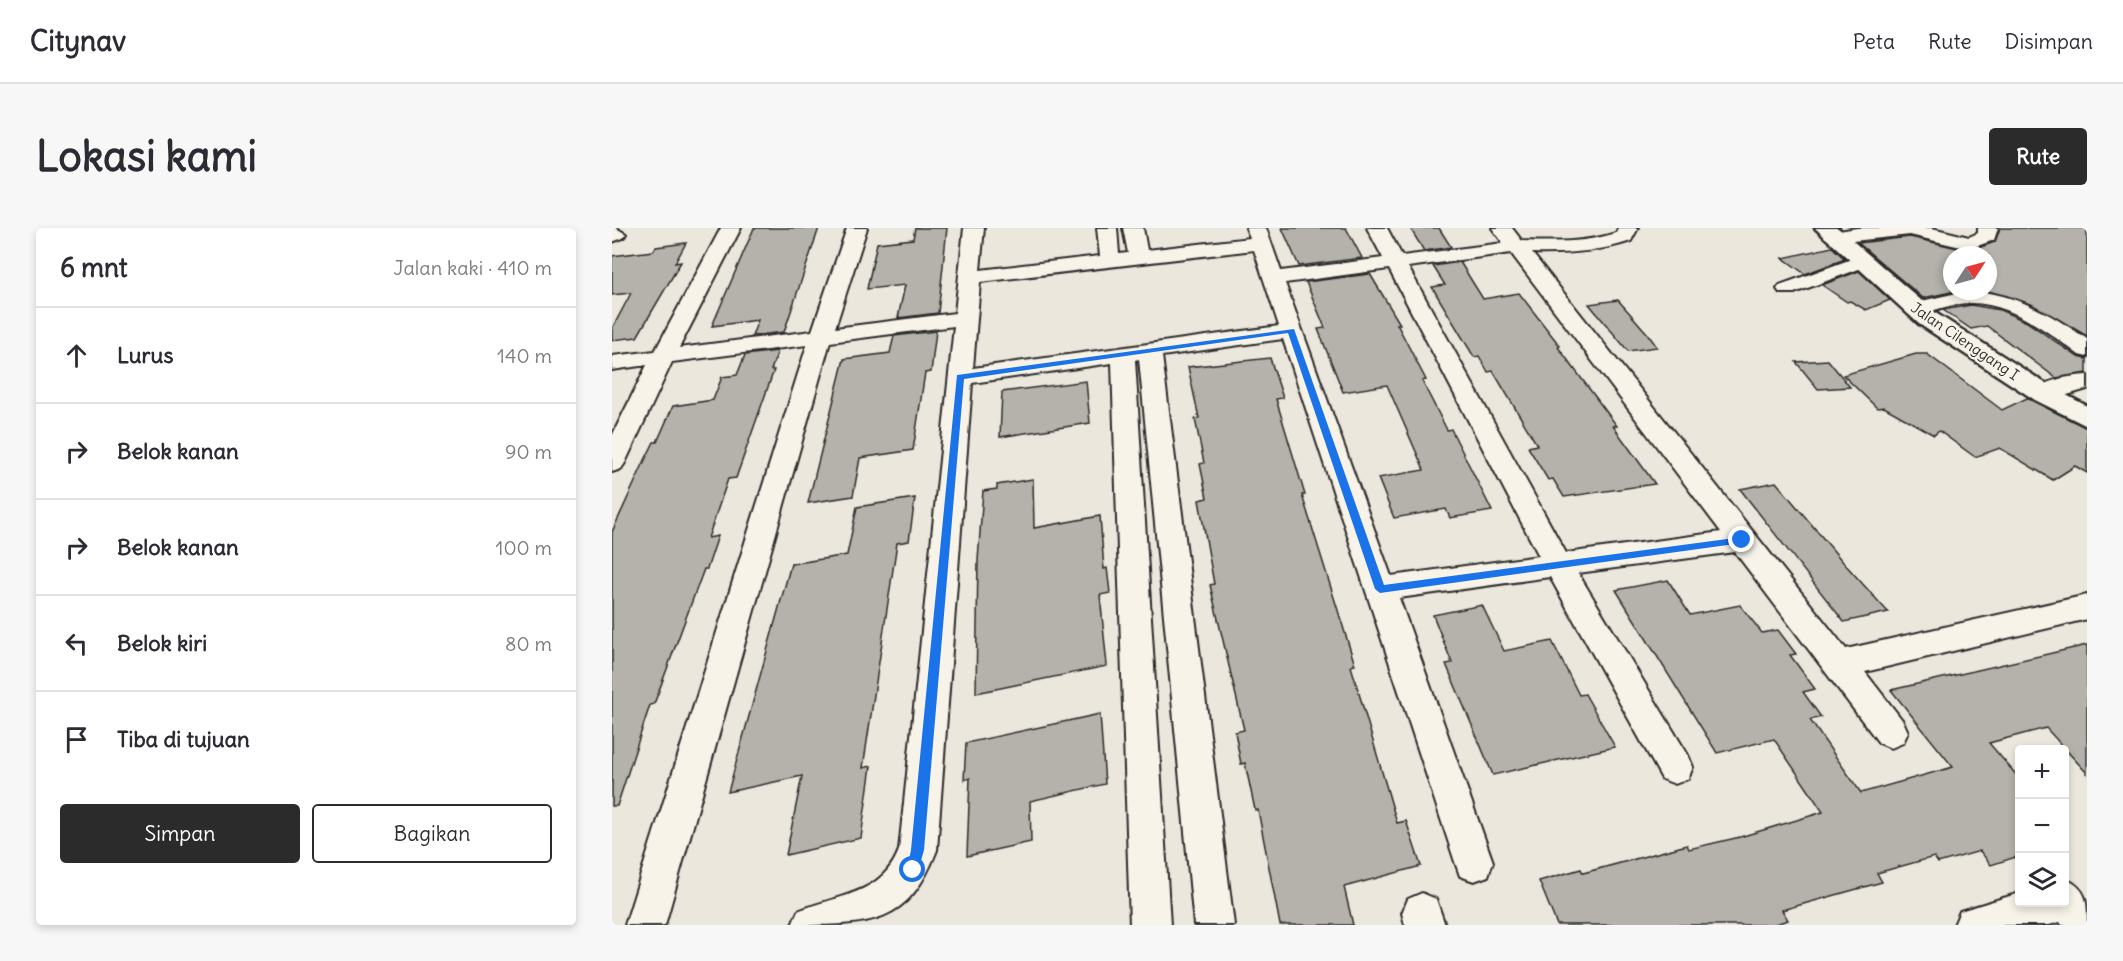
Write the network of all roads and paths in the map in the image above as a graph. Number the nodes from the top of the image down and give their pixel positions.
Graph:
1 (731, 228) edge
2 (857, 228) edge
3 (974, 228) edge
4 (1107, 228) edge
5 (1133, 228) edge
6 (1377, 228) edge
7 (1628, 228) edge
8 (1988, 228) edge
9 (1830, 232) edge
10 (1259, 236) edge
11 (1514, 244) edge
12 (1138, 258) junction
13 (1110, 261) junction
14 (1860, 262) junction
15 (1399, 268) junction
16 (971, 277) junction
17 (1275, 284) junction
18 (1786, 288) dead end
19 (1916, 309) junction
20 (966, 323) junction
21 (1291, 331) junction
22 (818, 343) junction
23 (2087, 350) edge
24 (1136, 352) junction
25 (612, 363) edge
26 (660, 363) junction
27 (612, 375) edge
28 (960, 377) junction
29 (2087, 382) edge
30 (2044, 394) junction
31 (2087, 417) edge
32 (612, 463) edge
33 (1742, 540) junction
34 (1558, 565) junction
35 (1380, 589) junction
36 (2087, 607) edge
37 (1838, 665) junction
38 (1891, 732) dead end
39 (1675, 767) dead end
40 (1474, 862) dead end
41 (2073, 905) edge
42 (645, 925) edge
43 (812, 925) edge
44 (1150, 925) edge
45 (1214, 925) edge
46 (1974, 925) edge

1 - 26 street
2 - 22 street
3 - 16 street
4 - 13 street
5 - 12 street
6 - 15 street
7 - 11 street
8 - 9 street
9 - 14 street, Jalan Cilenggang I
10 - 12 street
10 - 17 street
11 - 15 street
11 - 33 street
12 - 13 street
13 - 16 street
14 - 18 street
14 - 19 street, Jalan Cilenggang I
15 - 17 street
15 - 34 street
16 - 20 street
17 - 21 street
19 - 23 street
19 - 30 street, Jalan Cilenggang I
20 - 22 street
20 - 28 street
21 - 24 street
21 - 35 street
22 - 26 street
22 - 42 street
24 - 28 street
24 - 44 street
24 - 45 street
25 - 26 street
26 - 27 street
26 - 32 street
28 - 43 street
29 - 30 street
30 - 31 street, Jalan Cilenggang I
33 - 34 street
33 - 37 street
34 - 35 street
34 - 39 street
35 - 40 street
36 - 37 street
37 - 38 street
41 - 46 street

